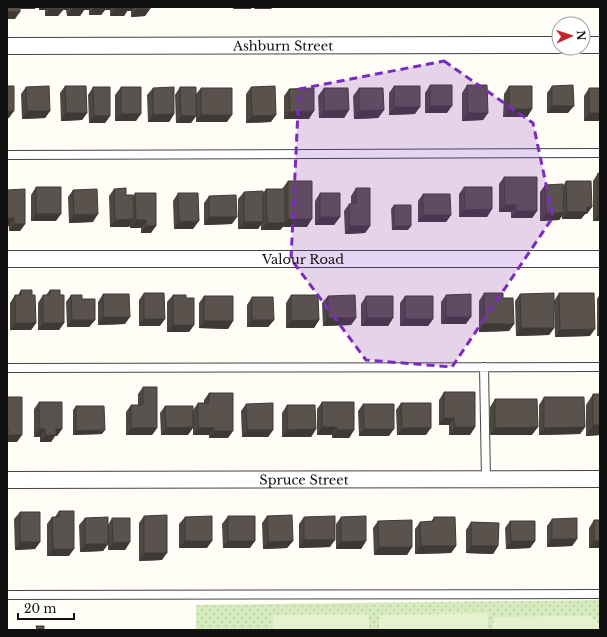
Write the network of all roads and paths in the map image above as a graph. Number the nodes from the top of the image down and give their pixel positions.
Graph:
1 (551, 45) edge
2 (7, 46) edge
3 (600, 153) edge
4 (7, 155) edge
5 (600, 259) edge
6 (7, 260) edge
7 (484, 367) junction
8 (600, 367) edge
9 (7, 368) edge
10 (600, 479) edge
11 (7, 480) edge
12 (486, 480) junction
13 (600, 594) edge
14 (7, 595) edge

1 - 2 street, Ashburn Street
3 - 4 lane
5 - 6 street, Valour Road
7 - 8 lane
7 - 9 lane
7 - 12 lane
10 - 12 street, Spruce Street
11 - 12 street, Spruce Street
13 - 14 lane

